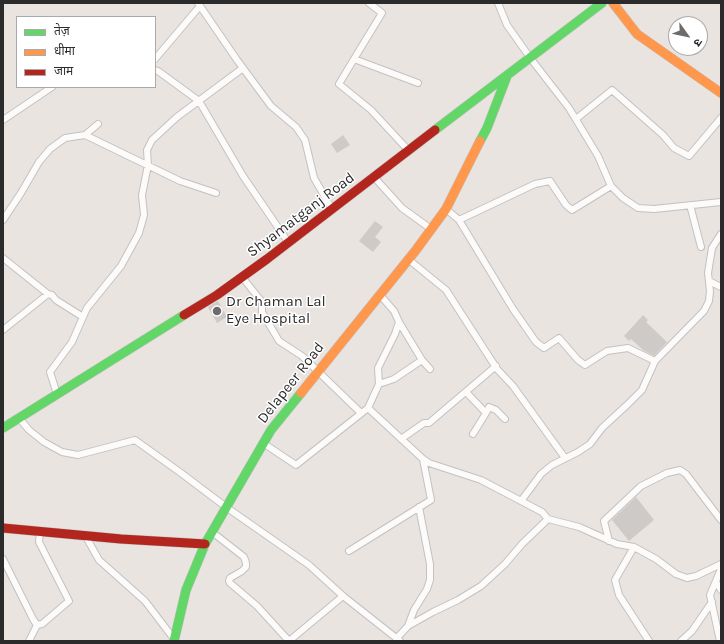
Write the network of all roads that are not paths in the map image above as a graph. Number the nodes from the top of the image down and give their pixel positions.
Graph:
1 (369, 3) edge
2 (498, 3) edge
3 (602, 3) edge
4 (613, 3) edge
5 (199, 5) edge
6 (156, 58) edge
7 (354, 59) junction
8 (531, 59) junction
9 (243, 68) junction
10 (156, 70) edge
11 (507, 76) junction
12 (418, 84) dead end
13 (51, 88) edge
14 (721, 93) edge
15 (198, 101) junction
16 (721, 118) edge
17 (576, 119) junction
18 (3, 120) edge
19 (98, 124) dead end
20 (86, 135) junction
21 (409, 151) junction
22 (148, 165) junction
23 (374, 177) junction
24 (611, 186) junction
25 (216, 193) dead end
26 (721, 202) edge
27 (690, 205) junction
28 (332, 209) junction
29 (446, 209) junction
30 (3, 220) edge
31 (459, 220) junction
32 (431, 230) junction
33 (721, 234) edge
34 (288, 242) junction
35 (702, 247) dead end
36 (3, 258) edge
37 (408, 259) junction
38 (242, 277) junction
39 (709, 281) junction
40 (721, 287) edge
41 (48, 294) junction
42 (380, 294) junction
43 (83, 317) junction
44 (399, 322) junction
45 (3, 330) edge
46 (422, 360) junction
47 (655, 361) junction
48 (496, 366) junction
49 (430, 369) dead end
50 (318, 370) junction
51 (380, 384) junction
52 (466, 392) junction
53 (57, 394) junction
54 (368, 408) junction
55 (361, 413) junction
56 (486, 413) junction
57 (19, 418) junction
58 (505, 420) dead end
59 (3, 428) edge
60 (473, 434) dead end
61 (401, 439) junction
62 (263, 443) junction
63 (565, 458) junction
64 (423, 459) junction
65 (522, 501) junction
66 (226, 507) junction
67 (419, 507) junction
68 (548, 519) junction
69 (721, 520) edge
70 (3, 528) edge
71 (40, 531) junction
72 (212, 532) junction
73 (86, 535) junction
74 (609, 541) junction
75 (205, 544) junction
76 (634, 547) junction
77 (349, 551) dead end
78 (3, 559) edge
79 (721, 564) edge
80 (721, 569) edge
81 (716, 582) junction
82 (721, 590) edge
83 (343, 596) junction
84 (712, 602) junction
85 (38, 625) junction
86 (408, 626) junction
87 (174, 640) edge
88 (398, 640) edge
89 (29, 641) edge
90 (289, 641) edge
91 (649, 641) edge
92 (680, 641) edge
93 (720, 641) edge

1 - 7 street
2 - 8 street
3 - 8 main road, Shyamatganj Road
4 - 14 main road
5 - 6 street
5 - 9 street
7 - 12 street
7 - 21 street
8 - 11 main road, Shyamatganj Road
8 - 17 street
9 - 15 street
9 - 28 street
10 - 15 street
11 - 21 main road, Shyamatganj Road
11 - 29 main road, Delapeer Road
13 - 18 street
15 - 22 street
15 - 34 street
16 - 17 street
17 - 24 street
19 - 20 street
20 - 22 street
20 - 30 street
21 - 23 main road, Shyamatganj Road
22 - 25 street
22 - 43 street
23 - 28 main road, Shyamatganj Road
23 - 32 street
24 - 27 street
24 - 31 street
26 - 27 street
27 - 35 street
28 - 34 main road, Shyamatganj Road
29 - 31 street
29 - 32 main road, Delapeer Road
31 - 47 street
32 - 37 main road, Delapeer Road
33 - 39 street
34 - 38 main road, Shyamatganj Road
36 - 41 street
37 - 42 main road, Delapeer Road
37 - 48 street
38 - 50 street
38 - 53 main road, Shyamatganj Road
39 - 40 street
39 - 47 street
41 - 43 street
41 - 45 street
42 - 44 street
42 - 50 main road, Delapeer Road
43 - 53 street
44 - 46 street
44 - 51 street
46 - 49 street
46 - 51 street
47 - 63 street
48 - 52 street
48 - 63 street
50 - 55 street
50 - 62 main road, Delapeer Road
51 - 54 street
52 - 56 street
52 - 61 street
53 - 57 main road, Shyamatganj Road
54 - 55 street
54 - 61 street
55 - 62 street
56 - 58 street
56 - 60 street
57 - 59 main road, Shyamatganj Road
57 - 66 street
61 - 64 street
62 - 66 main road, Delapeer Road
63 - 65 street
64 - 65 street
64 - 67 street
65 - 68 street
66 - 72 main road, Delapeer Road
66 - 83 street
67 - 77 street
67 - 86 street
68 - 74 street
68 - 86 street
69 - 74 street
70 - 71 main road
71 - 73 main road
71 - 85 street
72 - 75 main road, Delapeer Road
72 - 90 street
73 - 75 main road
73 - 87 street
74 - 76 street
75 - 87 main road, Delapeer Road
76 - 79 street
76 - 91 street
78 - 85 street
80 - 81 street
81 - 82 street
81 - 84 street
83 - 88 street
83 - 90 street
84 - 92 street
84 - 93 street
85 - 89 street
86 - 88 street

